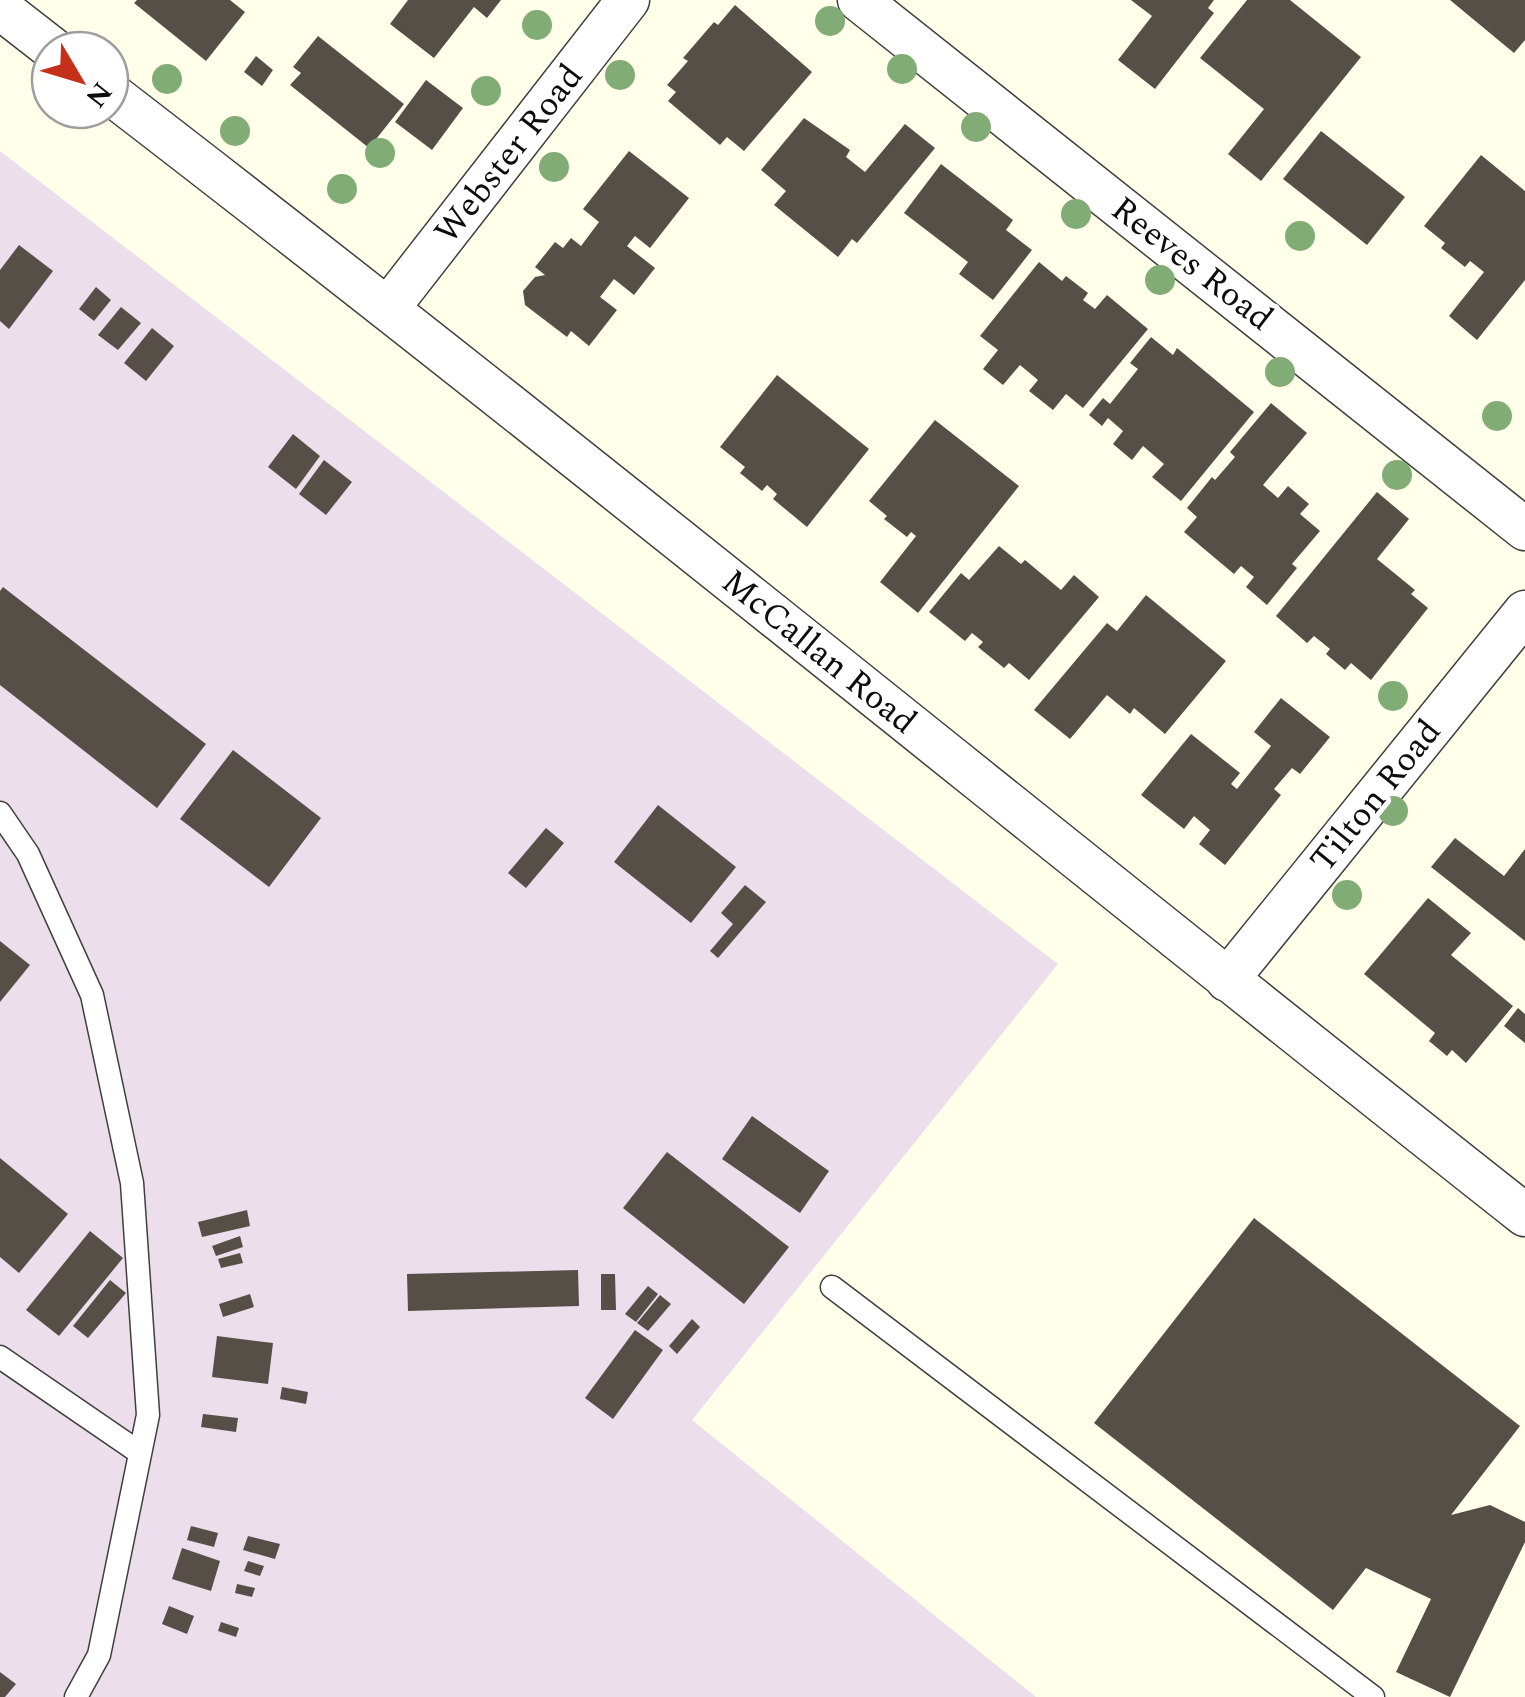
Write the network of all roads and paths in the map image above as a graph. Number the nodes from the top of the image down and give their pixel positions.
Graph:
1 (628, 0) edge
2 (859, 0) edge
3 (0, 8) edge
4 (30, 31) edge
5 (130, 108) edge
6 (389, 307) junction
7 (1525, 529) edge
8 (1525, 612) edge
9 (0, 814) edge
10 (1227, 980) junction
11 (1525, 1215) edge
12 (832, 1287) dead end
13 (0, 1357) edge
14 (140, 1453) junction
15 (83, 1694) edge
16 (1373, 1697) edge

1 - 6 street, Webster Road
2 - 7 street, Reeves Road
3 - 4 street
5 - 6 street, McCallan Road
6 - 10 street, McCallan Road
8 - 10 street, Tilton Road
9 - 14 lane
10 - 11 street, McCallan Road
12 - 16 lane
13 - 14 lane
14 - 15 lane

